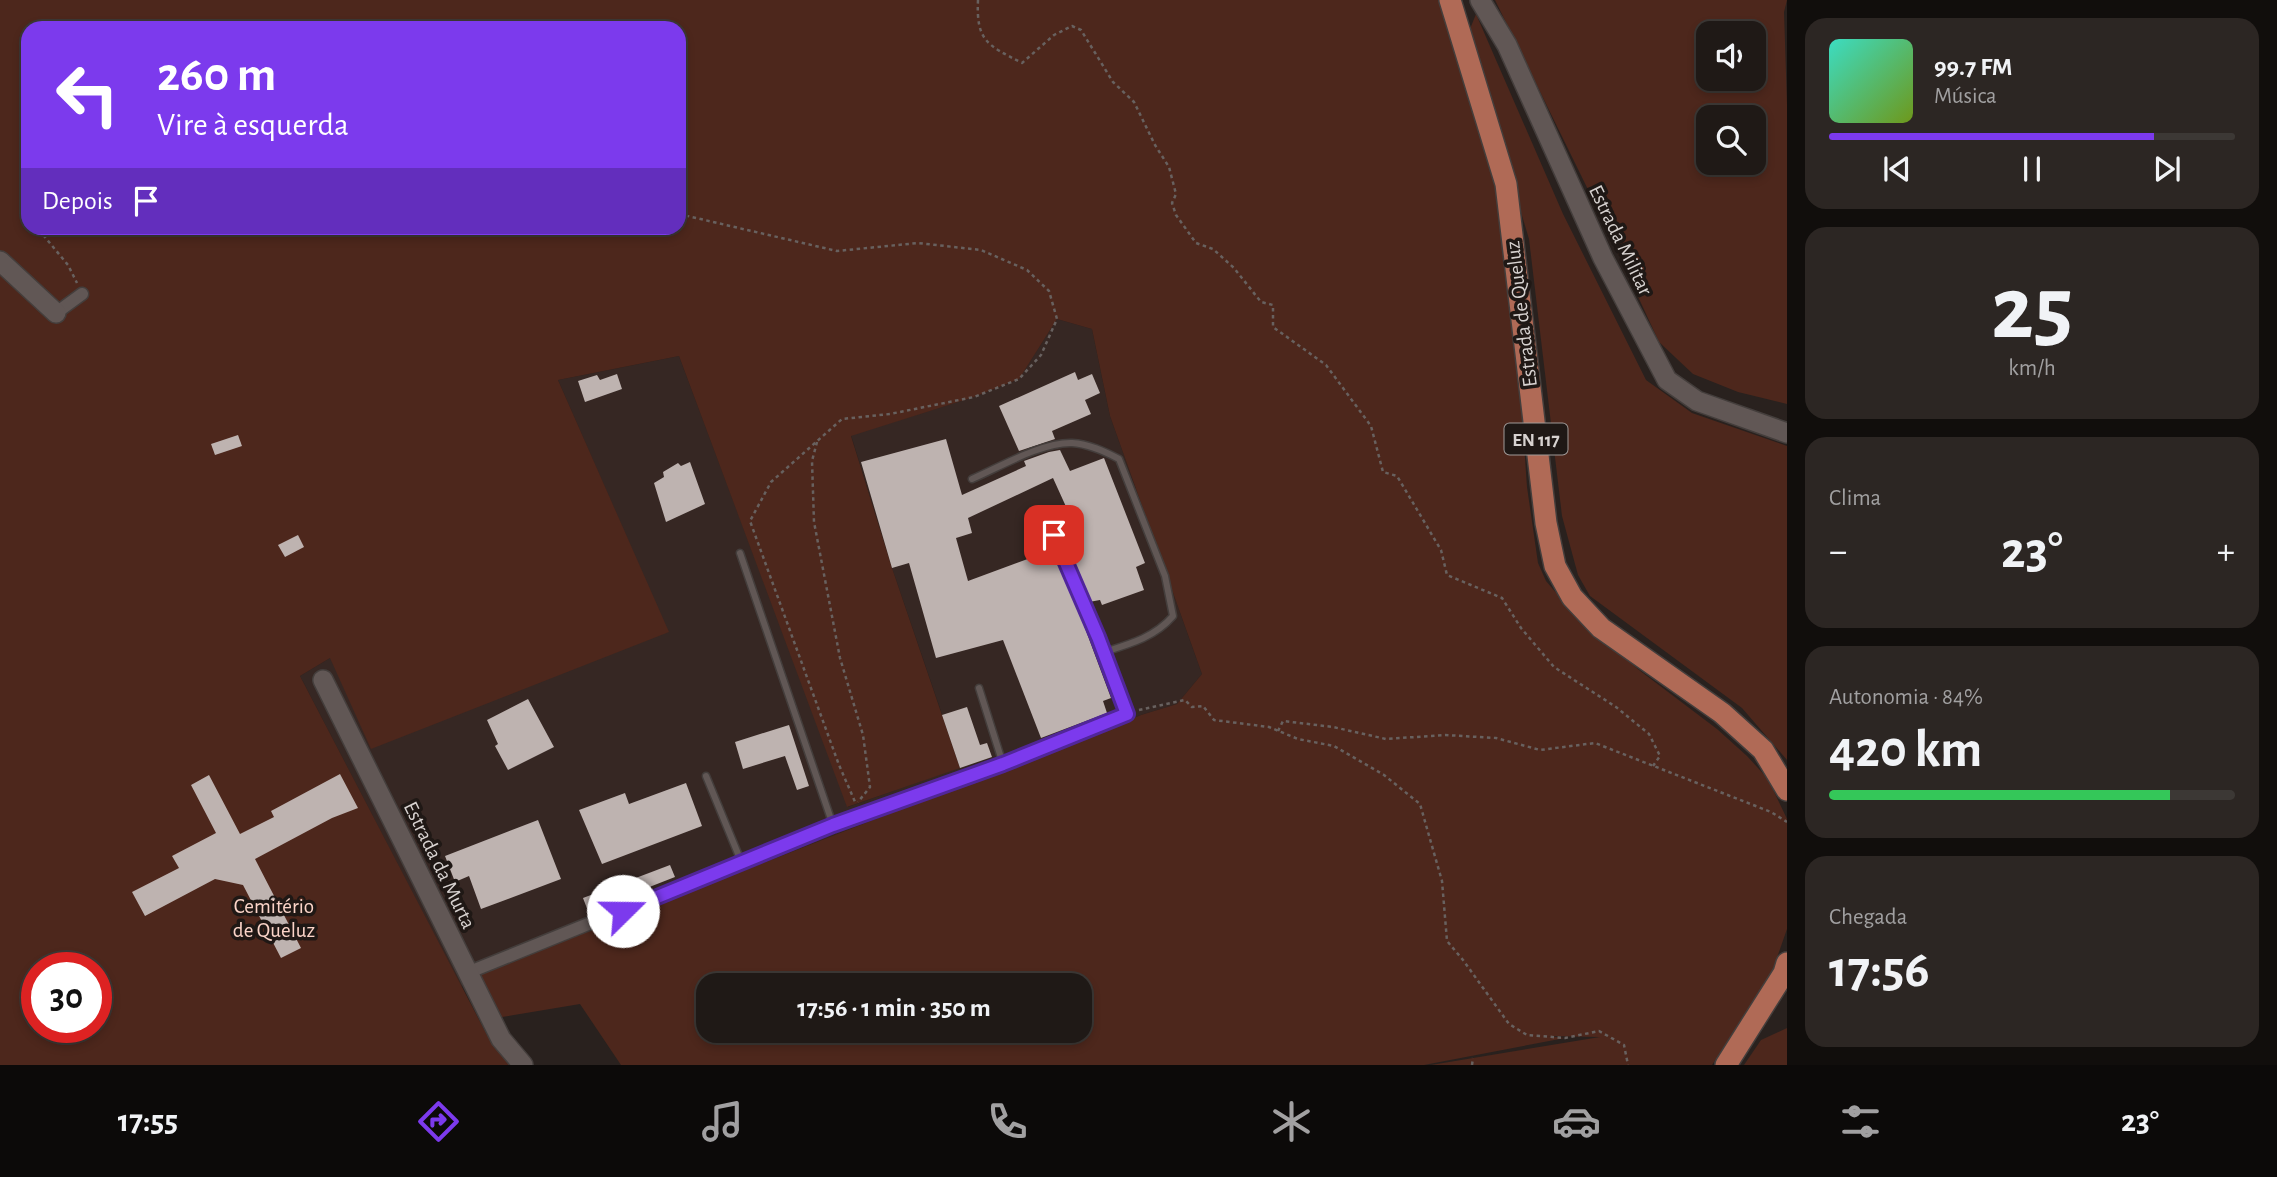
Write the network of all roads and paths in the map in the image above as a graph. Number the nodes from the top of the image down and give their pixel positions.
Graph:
1 (978, 0) edge
2 (1450, 0) edge
3 (1480, 0) edge
4 (686, 216) edge
5 (44, 235) edge
6 (0, 261) edge
7 (82, 294) joint
8 (56, 313) joint
9 (1787, 433) edge
10 (817, 440) junction
11 (972, 479) dead end
12 (1045, 513) dead end
13 (740, 553) dead end
14 (1104, 652) junction
15 (323, 680) dead end
16 (979, 688) dead end
17 (1127, 714) junction
18 (1278, 731) junction
19 (1003, 764) junction
20 (1653, 766) junction
21 (706, 776) dead end
22 (1786, 787) edge
23 (1787, 822) edge
24 (833, 825) junction
25 (742, 863) junction
26 (1787, 963) edge
27 (467, 973) junction
28 (1473, 1058) dead end
29 (523, 1065) edge
30 (1472, 1065) edge
31 (1628, 1065) edge
32 (1726, 1065) edge

1 - 20 path
2 - 22 main road, Estrada de Queluz / EN 117
3 - 9 street, Estrada Militar
4 - 10 path
5 - 7 path
6 - 8 street
7 - 8 street
10 - 10 path
11 - 14 lane
12 - 14 lane
13 - 24 lane
14 - 17 lane
15 - 27 street, Estrada da Murta
16 - 19 lane
17 - 18 path
17 - 19 street
18 - 20 path
18 - 31 path
19 - 24 street
20 - 23 path
21 - 25 lane
24 - 25 street
25 - 27 street
26 - 32 main road
27 - 29 street, Estrada da Murta
28 - 30 path

